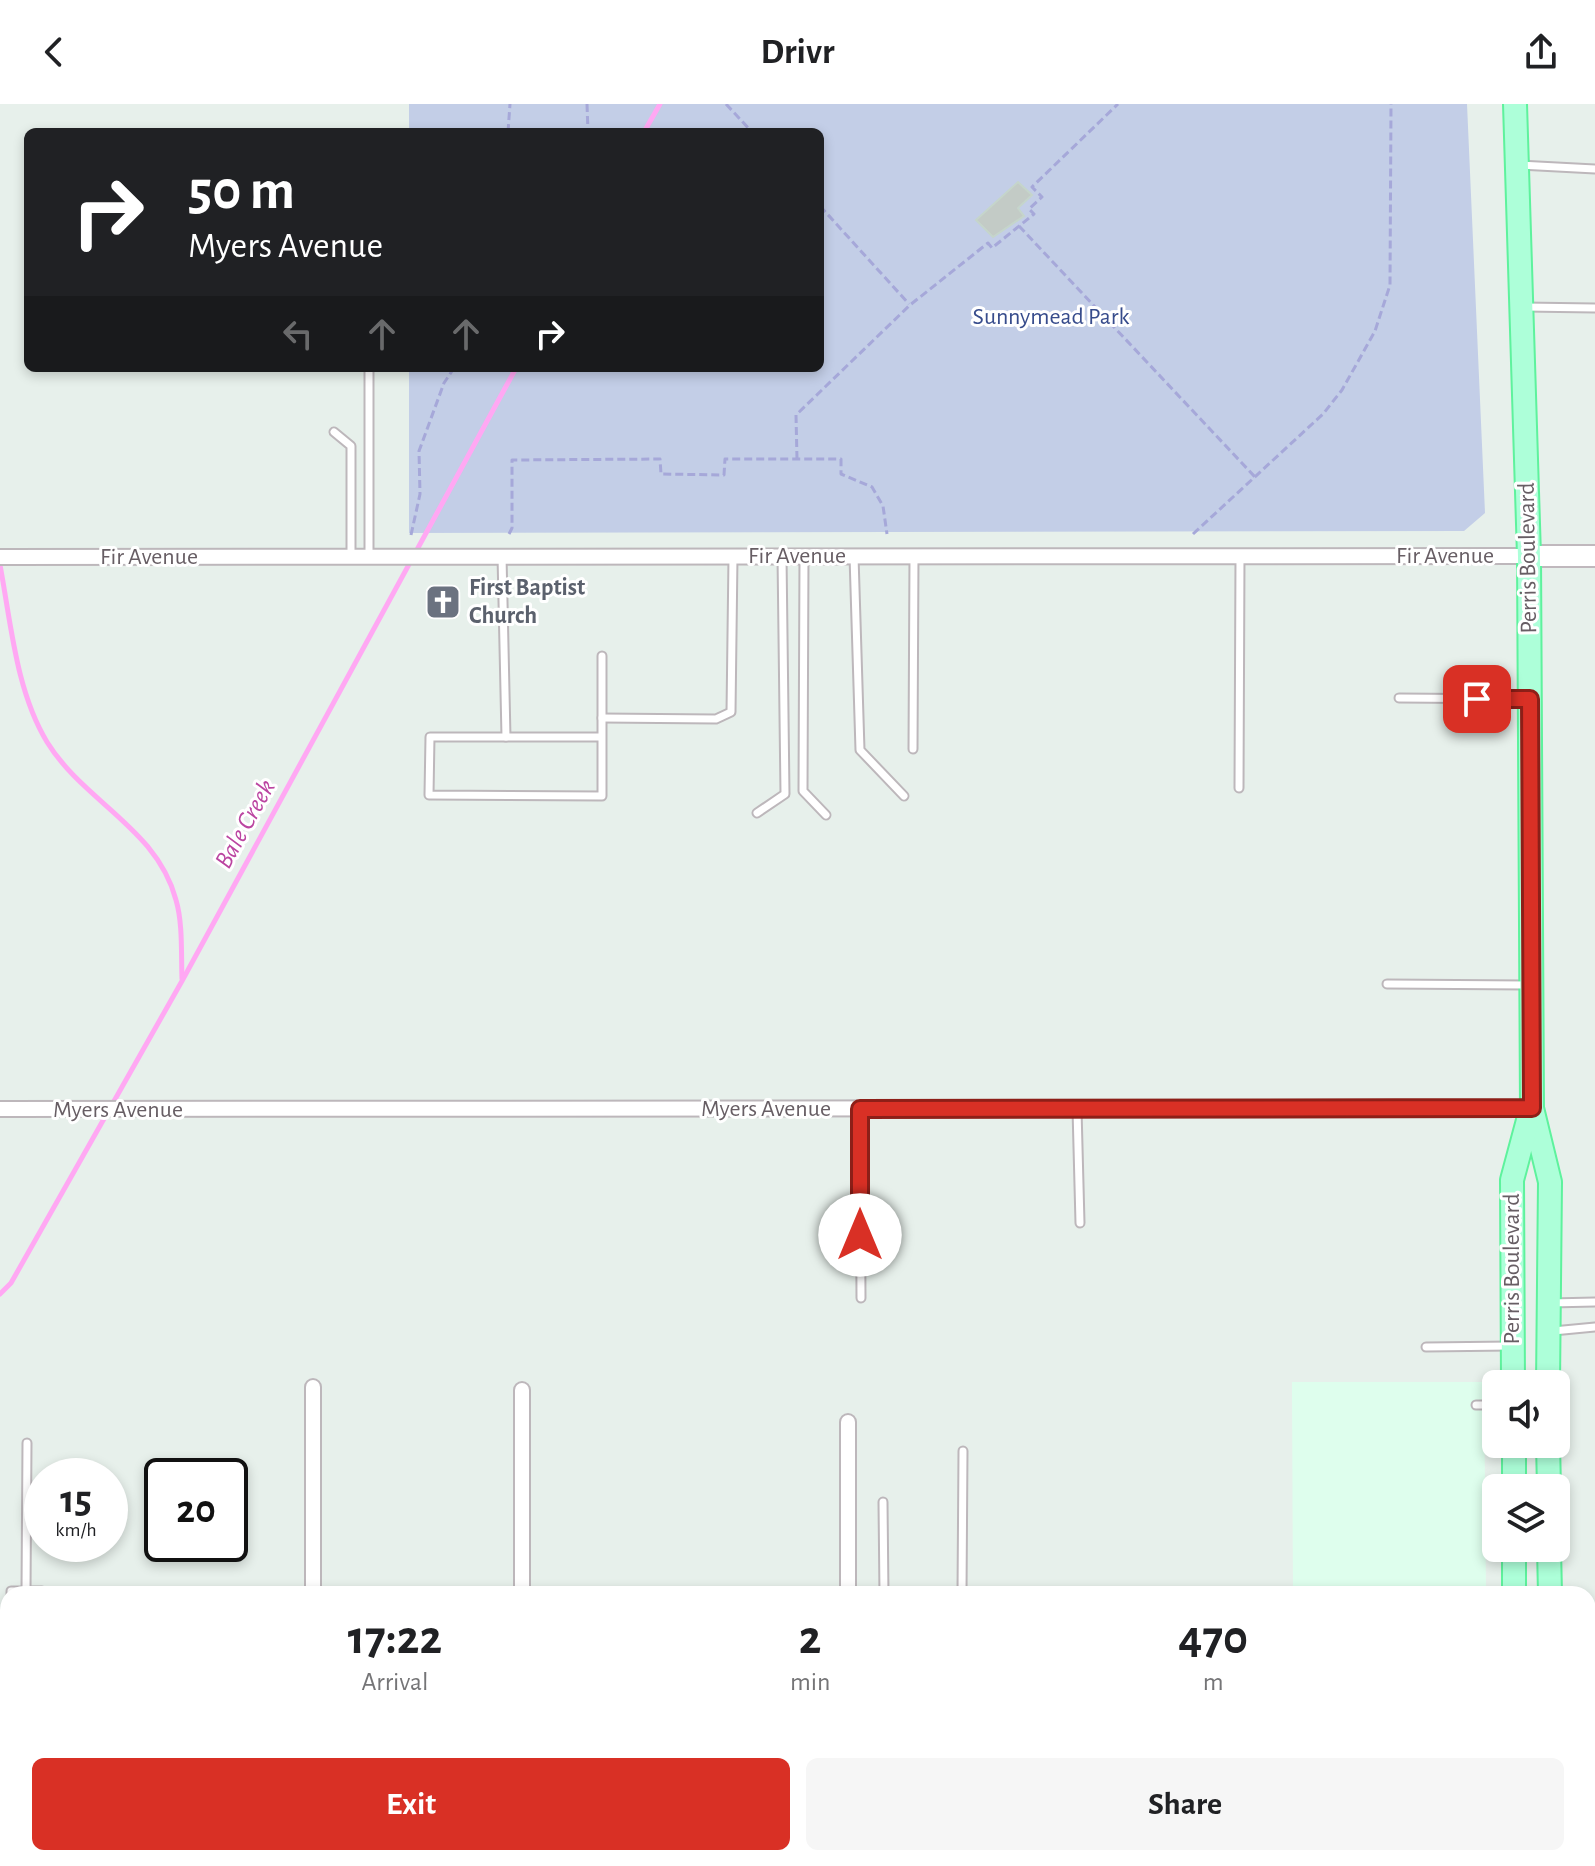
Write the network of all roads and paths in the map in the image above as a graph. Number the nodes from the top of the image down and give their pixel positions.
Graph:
1 (507, 104) edge
2 (587, 104) edge
3 (726, 104) edge
4 (1118, 104) edge
5 (1391, 104) edge
6 (1515, 104) edge
7 (507, 115) junction
8 (515, 116) dead end
9 (508, 128) edge
10 (588, 128) edge
11 (748, 128) edge
12 (1517, 165) junction
13 (1595, 169) edge
14 (824, 210) edge
15 (1019, 224) junction
16 (910, 305) junction
17 (1521, 307) junction
18 (1595, 308) edge
19 (369, 372) edge
20 (451, 372) edge
21 (334, 432) dead end
22 (797, 459) junction
23 (1256, 477) junction
24 (509, 534) dead end
25 (887, 534) dead end
26 (1193, 534) dead end
27 (411, 535) dead end
28 (351, 556) junction
29 (369, 556) junction
30 (502, 556) junction
31 (733, 556) junction
32 (782, 556) junction
33 (804, 556) junction
34 (854, 556) junction
35 (914, 556) junction
36 (1240, 556) junction
37 (1529, 556) junction
38 (1595, 556) edge
39 (0, 557) edge
40 (602, 656) dead end
41 (1399, 698) dead end
42 (1530, 699) junction
43 (602, 718) junction
44 (506, 737) junction
45 (602, 737) junction
46 (913, 749) dead end
47 (1239, 788) dead end
48 (904, 796) dead end
49 (757, 813) dead end
50 (826, 815) dead end
51 (1387, 984) dead end
52 (1531, 985) junction
53 (1532, 1108) junction
54 (0, 1109) edge
55 (860, 1109) junction
56 (1077, 1109) junction
57 (1080, 1223) dead end
58 (861, 1298) dead end
59 (1595, 1302) edge
60 (1548, 1303) junction
61 (1595, 1327) edge
62 (1547, 1331) junction
63 (1513, 1346) junction
64 (1426, 1347) dead end
65 (1513, 1370) edge
66 (1548, 1370) edge
67 (313, 1387) dead end
68 (522, 1390) dead end
69 (1476, 1405) dead end
70 (1482, 1405) edge
71 (848, 1422) dead end
72 (27, 1443) dead end
73 (963, 1451) dead end
74 (883, 1502) dead end
75 (1514, 1562) edge
76 (1549, 1562) edge
77 (26, 1586) edge
78 (313, 1586) edge
79 (522, 1586) edge
80 (848, 1586) edge
81 (884, 1586) edge
82 (962, 1586) edge
83 (1514, 1586) edge
84 (1550, 1586) edge

1 - 7 path
2 - 10 path
3 - 11 path
4 - 15 path
5 - 23 path
6 - 12 main road, Perris Boulevard
7 - 8 path
7 - 9 path
12 - 13 lane
12 - 17 main road, Perris Boulevard
14 - 16 path
15 - 16 path
15 - 23 path
16 - 22 path
17 - 18 lane
17 - 37 main road, Perris Boulevard
19 - 29 lane
20 - 27 path
21 - 28 lane
22 - 24 path
22 - 25 path
23 - 26 path
28 - 29 street, Fir Avenue
28 - 39 street, Fir Avenue
29 - 30 street, Fir Avenue
30 - 31 street, Fir Avenue
30 - 44 lane
31 - 32 street, Fir Avenue
31 - 43 lane
32 - 33 street, Fir Avenue
32 - 49 lane
33 - 34 street, Fir Avenue
33 - 50 lane
34 - 35 street, Fir Avenue
34 - 48 lane
35 - 36 street, Fir Avenue
35 - 46 lane
36 - 37 street, Fir Avenue
36 - 47 lane
37 - 38 street, Fir Avenue
37 - 42 main road, Perris Boulevard
40 - 43 lane
41 - 42 lane
42 - 52 main road, Perris Boulevard
43 - 45 lane
44 - 45 lane
44 - 45 lane
51 - 52 lane
52 - 53 main road, Perris Boulevard
53 - 56 street, Myers Avenue
53 - 60 main road, Perris Boulevard
53 - 63 main road, Perris Boulevard
54 - 55 street, Myers Avenue
55 - 56 street, Myers Avenue
55 - 58 lane
56 - 57 lane
59 - 60 lane
60 - 62 main road, Perris Boulevard
61 - 62 lane
62 - 66 main road, Perris Boulevard
63 - 64 lane
63 - 65 main road, Perris Boulevard
67 - 78 street
68 - 79 street
69 - 70 lane
71 - 80 street
72 - 77 lane
73 - 82 lane
74 - 81 lane
75 - 83 main road
76 - 84 main road

